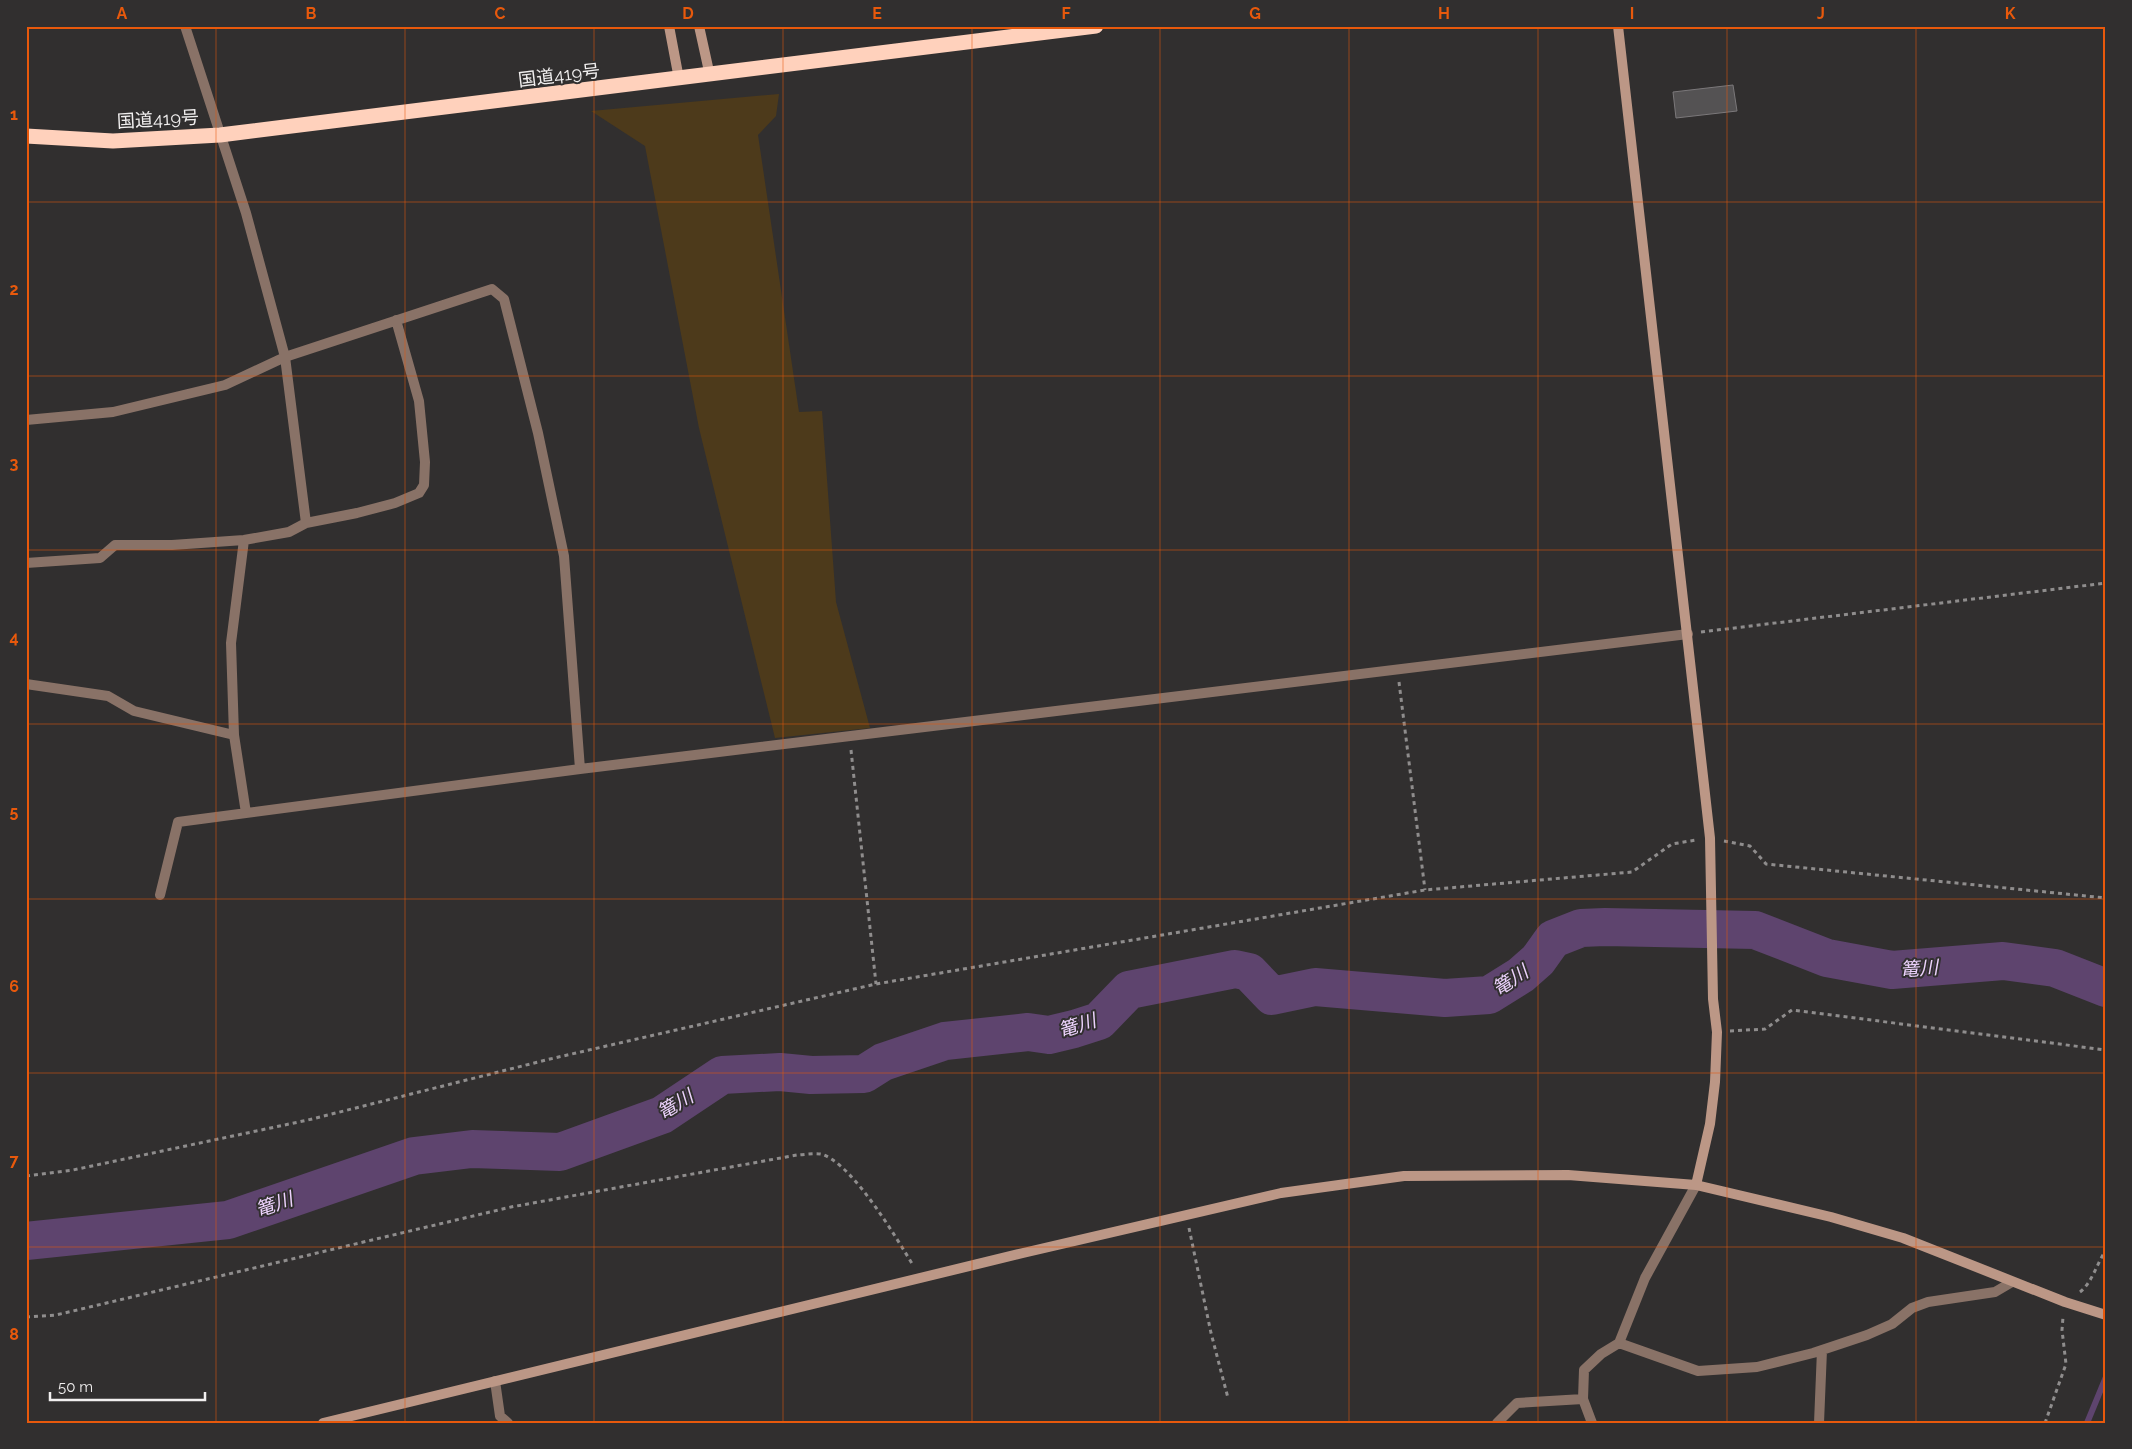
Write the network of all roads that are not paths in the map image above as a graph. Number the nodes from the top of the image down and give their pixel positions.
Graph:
1 (185, 26) edge
2 (669, 26) edge
3 (699, 26) edge
4 (1096, 26) edge
5 (1618, 26) edge
6 (710, 76) junction
7 (679, 79) junction
8 (220, 135) junction
9 (26, 136) edge
10 (396, 320) junction
11 (285, 357) junction
12 (26, 420) edge
13 (306, 523) junction
14 (244, 540) junction
15 (26, 563) edge
16 (1688, 634) junction
17 (26, 684) edge
18 (234, 735) junction
19 (580, 769) junction
20 (246, 813) junction
21 (160, 895) dead end
22 (1696, 1185) junction
23 (2012, 1282) junction
24 (2106, 1315) edge
25 (1619, 1343) junction
26 (1822, 1350) junction
27 (495, 1381) junction
28 (1583, 1400) junction
29 (323, 1423) edge
30 (508, 1423) edge
31 (1497, 1423) edge
32 (1592, 1423) edge
33 (1819, 1423) edge

1 - 8 street
2 - 7 street
3 - 6 street
4 - 6 highway, 国道419号
5 - 16 street
6 - 7 highway, 国道419号
7 - 8 highway, 国道419号
8 - 9 highway, 国道419号
8 - 11 street
10 - 11 street
10 - 13 street
10 - 19 street
11 - 12 street
11 - 13 street
13 - 14 street
14 - 15 street
14 - 18 street
16 - 19 street
16 - 22 street
17 - 18 street
18 - 20 street
19 - 20 street
20 - 21 street
22 - 23 street
22 - 25 street
22 - 27 street
23 - 24 street
23 - 26 street
25 - 26 street
25 - 28 street
26 - 33 street
27 - 29 street
27 - 30 street
28 - 31 street
28 - 32 street

